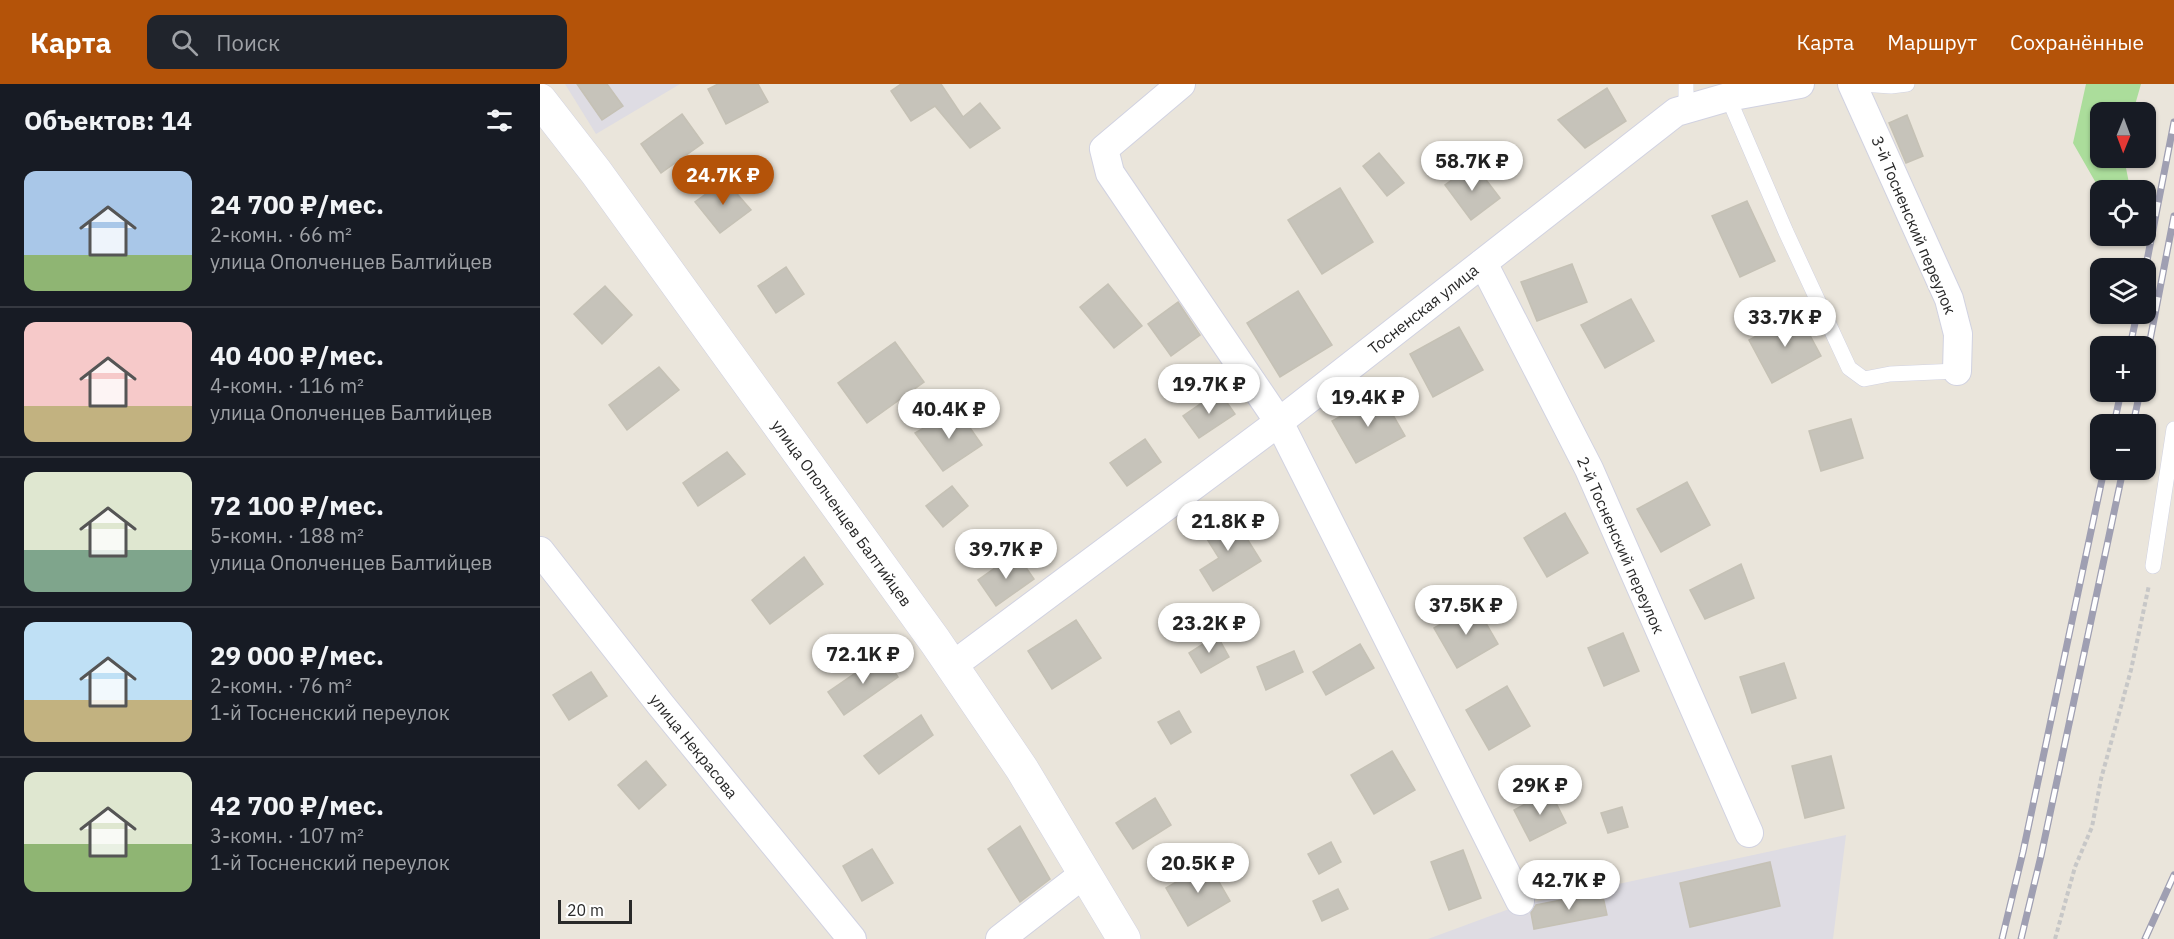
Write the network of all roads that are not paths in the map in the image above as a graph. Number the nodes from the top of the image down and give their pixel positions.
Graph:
1 (548, 84) edge
2 (1181, 84) edge
3 (1800, 84) edge
4 (1852, 84) edge
5 (1862, 84) edge
6 (1907, 84) edge
7 (540, 89) edge
8 (1686, 97) edge
9 (1728, 97) junction
10 (540, 100) edge
11 (1483, 263) junction
12 (1957, 370) joint
13 (1279, 422) junction
14 (2174, 429) edge
15 (540, 551) edge
16 (2153, 566) road end
17 (952, 666) junction
18 (1749, 833) dead end
19 (1085, 873) junction
20 (1520, 901) dead end
21 (852, 939) edge
22 (1000, 939) edge
23 (1124, 939) edge

1 - 7 lane
2 - 13 street
3 - 9 street, Тосненская улица
4 - 12 street, 3-й Тосненский переулок
5 - 6 lane
8 - 9 street, Тосненская улица
8 - 11 street, Тосненская улица
9 - 12 lane
10 - 17 main road, улица Ополченцев Балтийцев
11 - 13 street, Тосненская улица
11 - 18 street, 2-й Тосненский переулок
13 - 17 street, Тосненская улица
13 - 20 street
14 - 16 lane
15 - 21 street, улица Некрасова
17 - 19 main road, улица Ополченцев Балтийцев
19 - 22 street
19 - 23 main road, улица Ополченцев Балтийцев

